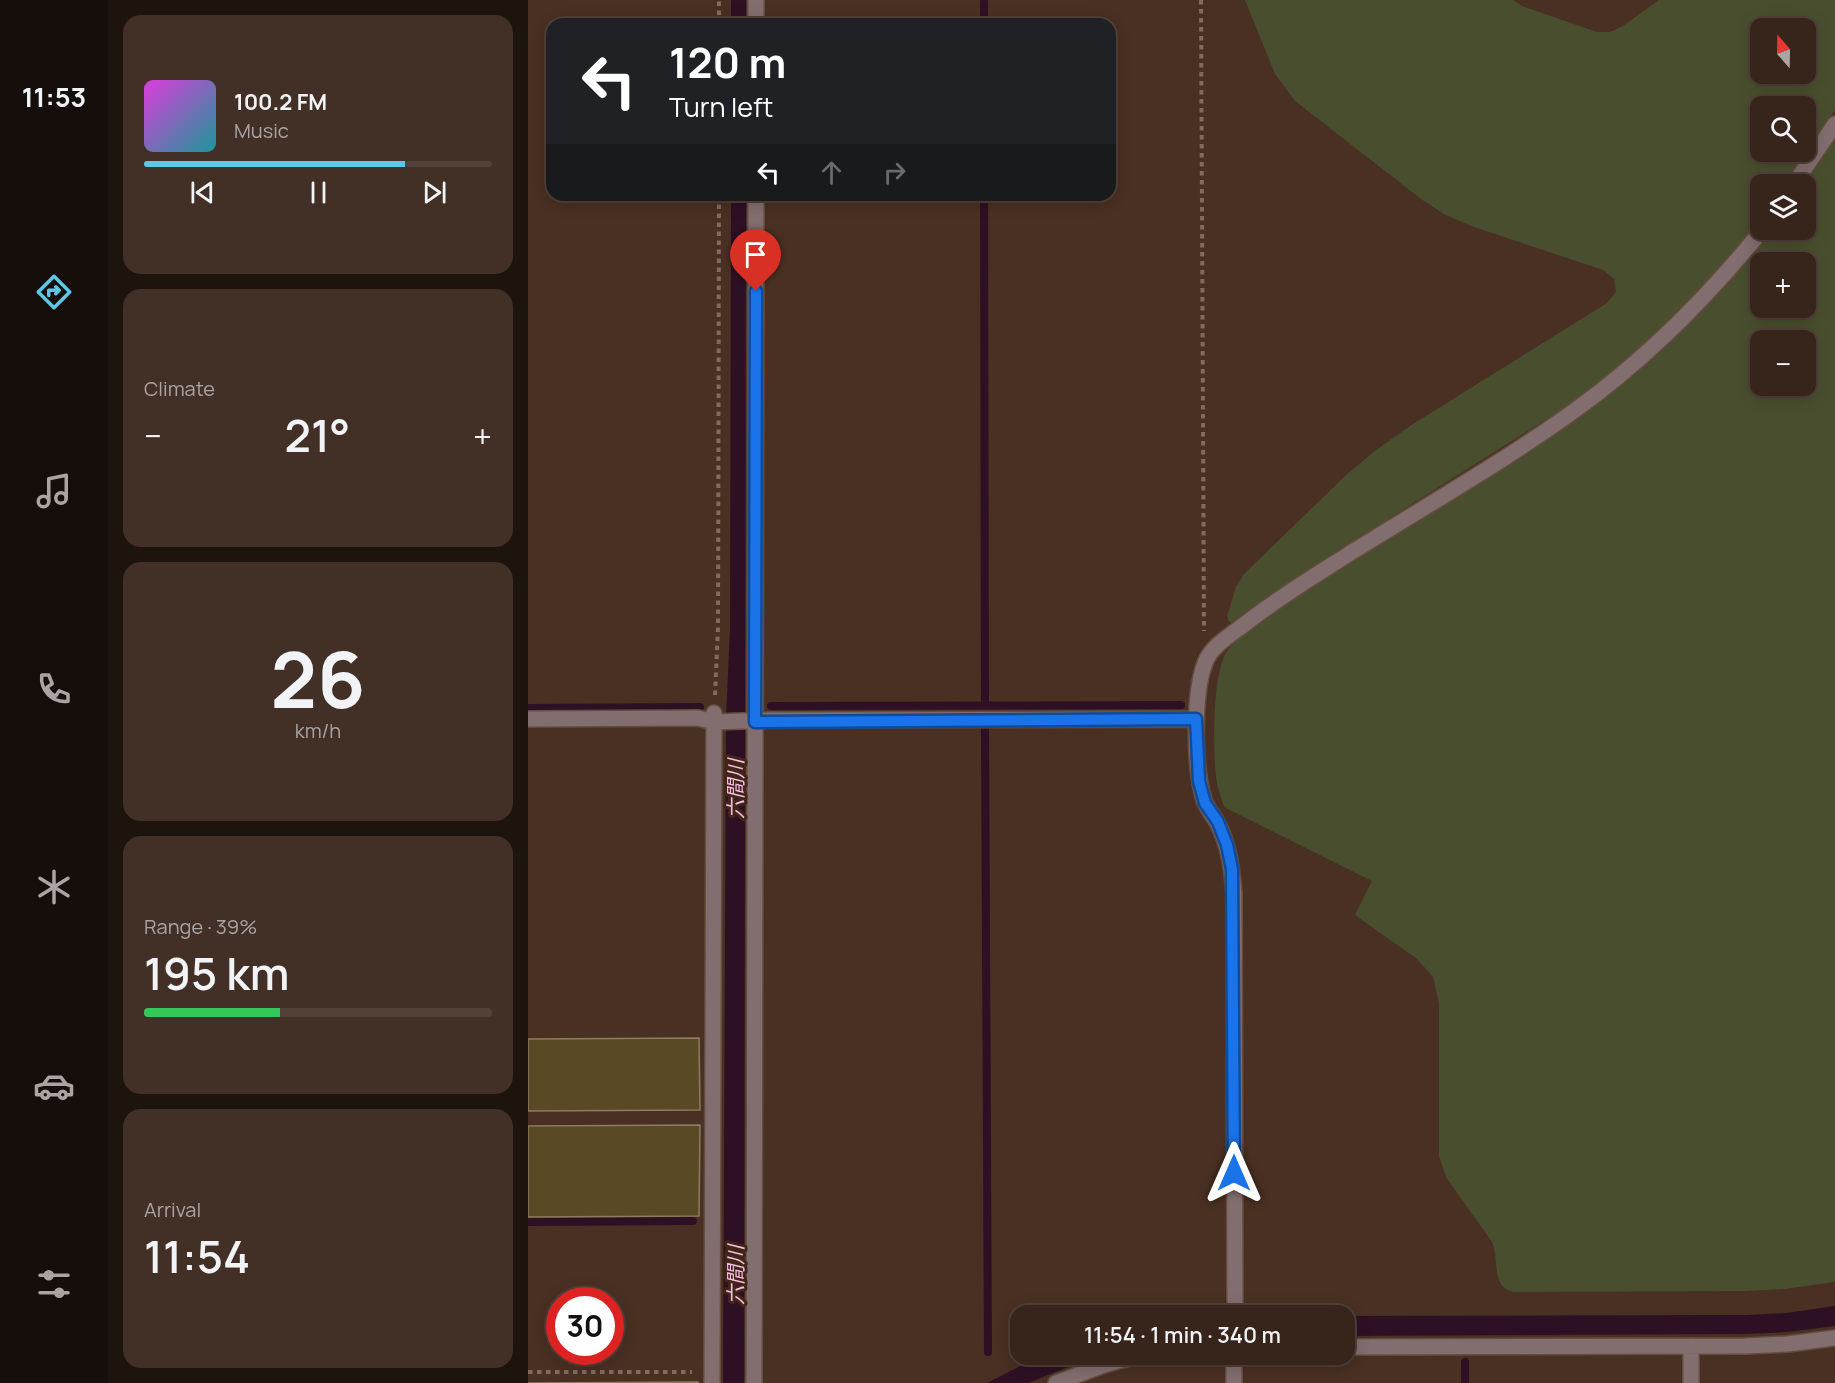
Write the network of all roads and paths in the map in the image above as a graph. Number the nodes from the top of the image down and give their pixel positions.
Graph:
1 (719, 0) edge
2 (756, 0) edge
3 (1201, 0) edge
4 (719, 18) edge
5 (756, 18) edge
6 (1835, 124) edge
7 (1801, 174) edge
8 (719, 201) edge
9 (756, 201) edge
10 (1754, 240) edge
11 (1212, 651) junction
12 (528, 719) edge
13 (717, 719) junction
14 (1196, 719) junction
15 (751, 722) junction
16 (1235, 1305) edge
17 (1835, 1338) edge
18 (1691, 1346) junction
19 (1355, 1347) edge
20 (1104, 1365) edge
21 (1234, 1365) edge
22 (528, 1372) edge
23 (712, 1377) edge
24 (754, 1383) edge
25 (1056, 1383) edge
26 (1234, 1383) edge
27 (1691, 1383) edge

1 - 4 path
2 - 5 street
3 - 11 path
6 - 7 street
8 - 13 path
9 - 15 street
10 - 11 street
11 - 14 street
12 - 13 street
13 - 15 street
13 - 23 street
14 - 15 street
14 - 16 street
15 - 24 street
17 - 18 street
18 - 19 street
18 - 27 street
20 - 25 street
21 - 26 street
22 - 23 path

